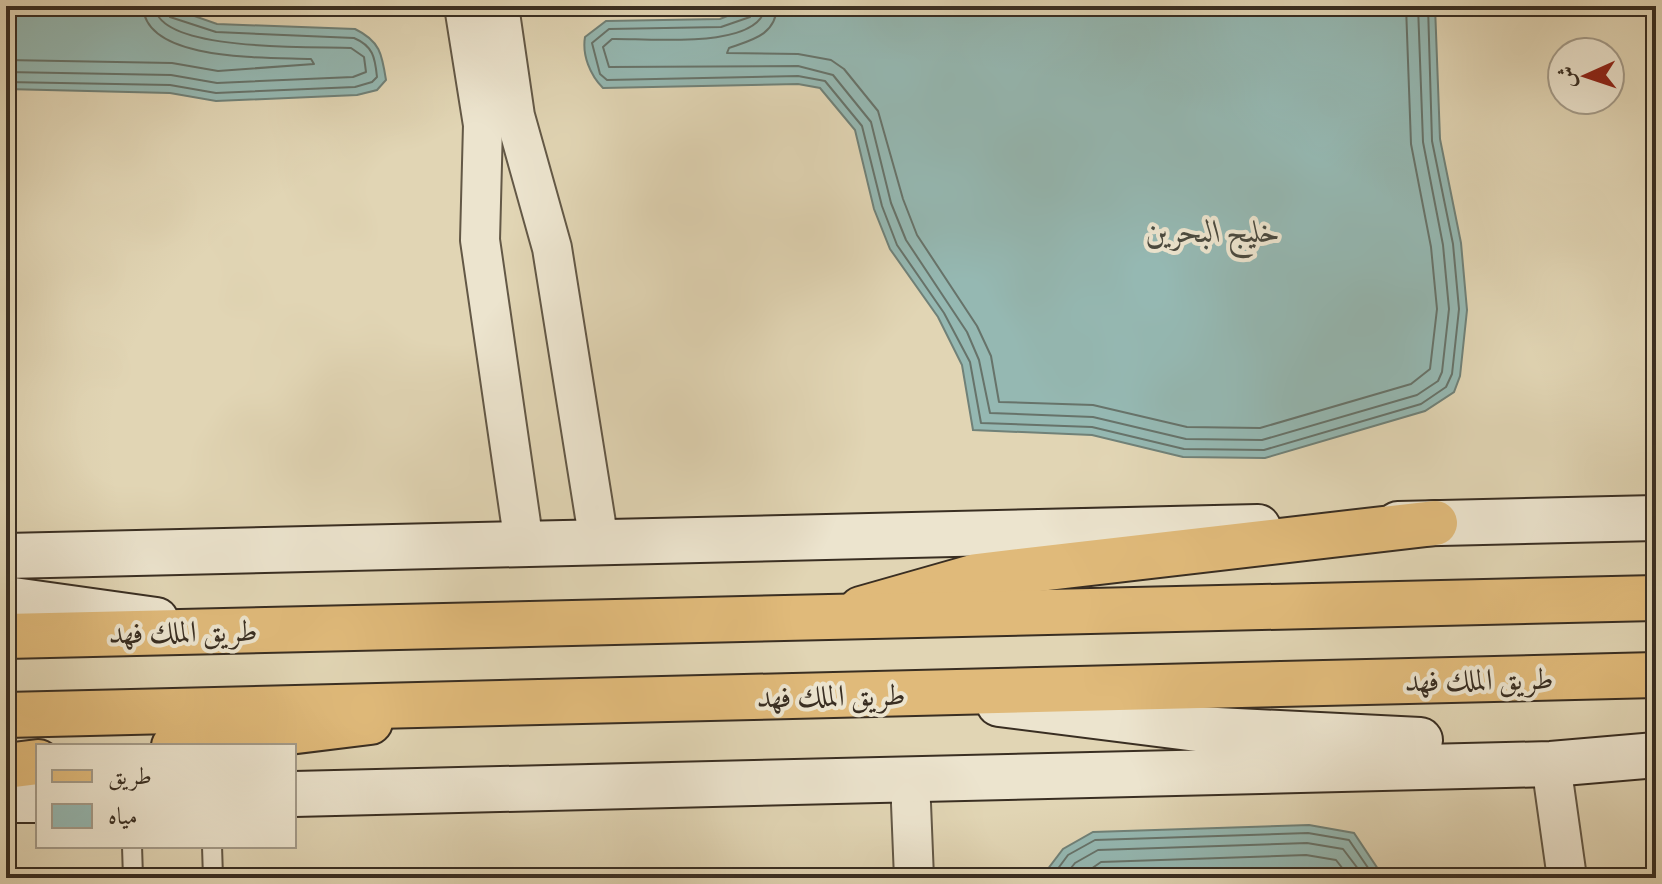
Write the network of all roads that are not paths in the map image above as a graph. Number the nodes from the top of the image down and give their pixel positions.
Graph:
1 (464, 6) edge
2 (499, 6) edge
3 (1656, 518) edge
4 (1435, 523) junction
5 (599, 542) junction
6 (524, 544) junction
7 (6, 556) edge
8 (1656, 598) edge
9 (6, 599) edge
10 (832, 617) junction
11 (233, 631) junction
12 (6, 636) edge
13 (1656, 675) edge
14 (917, 694) junction
15 (527, 703) junction
16 (6, 715) edge
17 (190, 744) edge
18 (1656, 754) edge
19 (36, 762) edge
20 (1551, 764) junction
21 (6, 766) edge
22 (910, 779) junction
23 (296, 794) edge
24 (6, 800) edge
25 (36, 800) edge
26 (132, 848) edge
27 (212, 848) edge
28 (133, 878) edge
29 (213, 878) edge
30 (914, 878) edge
31 (1567, 878) edge

1 - 6 street
2 - 5 street
3 - 4 main road
4 - 5 main road
4 - 10 main road
5 - 6 main road
6 - 7 main road
8 - 10 main road, طريق الملك فهد
9 - 11 main road
10 - 11 main road, طريق الملك فهد
11 - 12 main road, طريق الملك فهد
13 - 14 main road, طريق الملك فهد
14 - 15 main road, طريق الملك فهد
14 - 18 main road
15 - 16 main road, طريق الملك فهد
15 - 17 main road
18 - 20 main road
19 - 21 main road
20 - 22 main road
20 - 31 street
22 - 23 main road
22 - 30 street
24 - 25 main road
26 - 28 lane
27 - 29 lane

